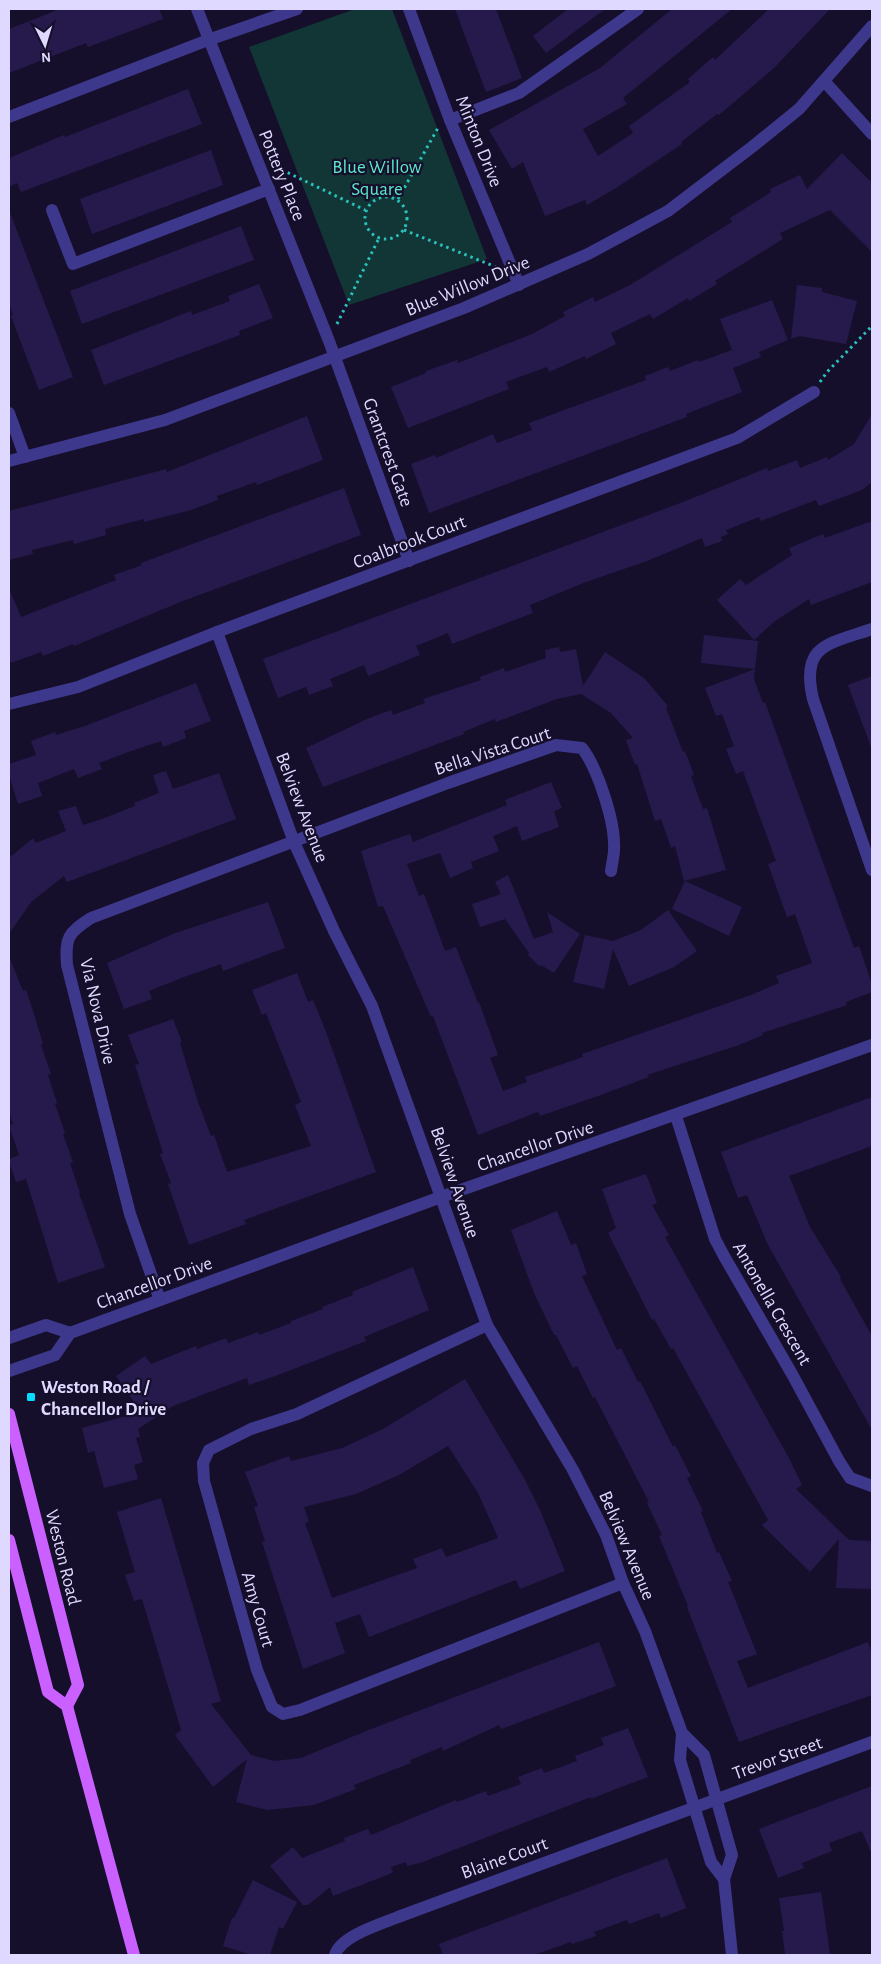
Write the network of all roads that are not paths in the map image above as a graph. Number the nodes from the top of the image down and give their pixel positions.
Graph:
1 (197, 9) edge
2 (297, 9) edge
3 (410, 9) edge
4 (635, 10) edge
5 (872, 26) edge
6 (208, 40) junction
7 (825, 82) junction
8 (449, 115) junction
9 (9, 117) edge
10 (872, 134) edge
11 (269, 189) junction
12 (52, 210) dead end
13 (517, 280) junction
14 (334, 355) junction
15 (814, 392) road end
16 (9, 413) edge
17 (25, 457) junction
18 (9, 461) edge
19 (408, 561) junction
20 (872, 629) edge
21 (217, 632) junction
22 (9, 704) edge
23 (294, 842) junction
24 (872, 870) edge
25 (611, 871) dead end
26 (872, 1045) edge
27 (676, 1116) junction
28 (441, 1197) junction
29 (160, 1300) junction
30 (487, 1325) junction
31 (70, 1333) junction
32 (9, 1338) edge
33 (9, 1371) edge
34 (9, 1414) edge
35 (872, 1486) edge
36 (9, 1540) edge
37 (623, 1583) junction
38 (67, 1706) junction
39 (682, 1733) junction
40 (872, 1742) edge
41 (716, 1799) junction
42 (694, 1806) junction
43 (724, 1879) junction
44 (134, 1955) edge
45 (336, 1955) edge
46 (732, 1955) edge

1 - 6 street, Pottery Place
2 - 6 street
3 - 8 street, Minton Drive
4 - 8 street
5 - 7 street, Blue Willow Drive
6 - 9 street
6 - 11 street, Pottery Place
7 - 10 street
7 - 13 street, Blue Willow Drive
8 - 13 street, Minton Drive
11 - 12 street
11 - 14 street, Pottery Place
13 - 14 street, Blue Willow Drive
14 - 17 street, Blue Willow Drive
14 - 19 street, Grantcrest Gate
15 - 19 street, Coalbrook Court
16 - 17 street
17 - 18 street, Blue Willow Drive
19 - 21 street, Coalbrook Court
20 - 24 street
21 - 22 street, Coalbrook Court
21 - 23 street, Belview Avenue
23 - 25 street, Bella Vista Court
23 - 28 street, Belview Avenue
23 - 29 street, Via Nova Drive
26 - 27 street, Chancellor Drive
27 - 28 street, Chancellor Drive
27 - 35 street, Antonella Crescent
28 - 29 street, Chancellor Drive
28 - 30 street, Belview Avenue
29 - 31 street, Chancellor Drive
30 - 37 street, Belview Avenue
30 - 37 street, Amy Court
31 - 32 street
31 - 33 street
34 - 38 main road, Weston Road
36 - 38 main road
37 - 39 street, Belview Avenue
38 - 44 main road
39 - 41 street, Belview Avenue
39 - 42 street, Belview Avenue
40 - 41 street, Trevor Street
41 - 42 street, Trevor Street
41 - 43 street, Belview Avenue
42 - 43 street, Belview Avenue
42 - 45 street, Blaine Court
43 - 46 street, Belview Avenue

